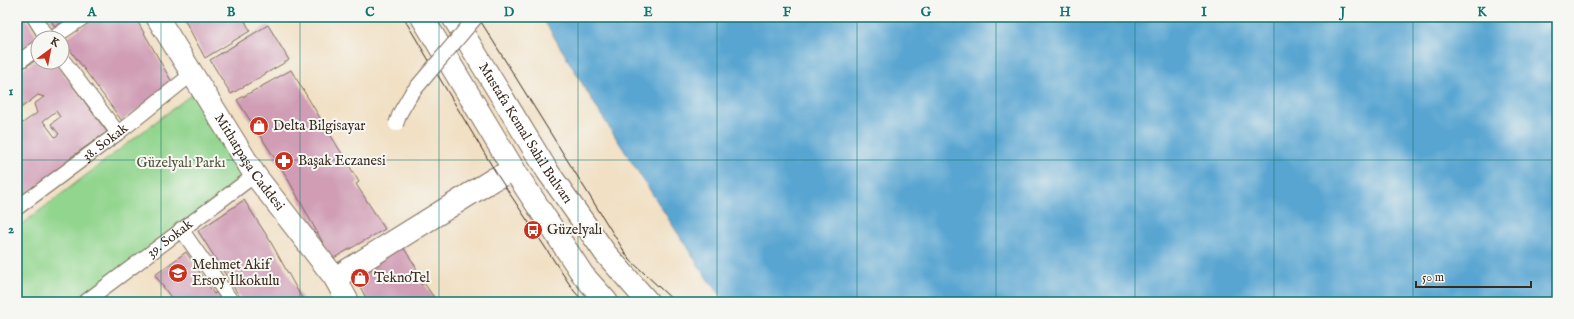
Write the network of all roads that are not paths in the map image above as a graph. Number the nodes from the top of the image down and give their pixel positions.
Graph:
1 (34, 17) edge
2 (84, 17) edge
3 (157, 17) edge
4 (422, 17) edge
5 (453, 17) edge
6 (476, 17) edge
7 (42, 30) edge
8 (65, 30) edge
9 (30, 54) edge
10 (17, 63) edge
11 (70, 70) edge
12 (192, 74) junction
13 (396, 124) dead end
14 (118, 133) junction
15 (514, 170) junction
16 (254, 175) junction
17 (17, 208) edge
18 (181, 229) junction
19 (335, 278) junction
20 (85, 302) edge
21 (232, 302) edge
22 (348, 302) edge
23 (607, 302) edge
24 (648, 302) edge

1 - 7 street
2 - 8 street
3 - 12 main road, Mithatpaşa Caddesi
4 - 15 main road, Mustafa Kemal Sahil Bulvarı
5 - 24 main road, Mustafa Kemal Sahil Bulvarı
6 - 13 street, bridge
9 - 10 street
11 - 14 street
12 - 14 street, 38. Sokak
12 - 16 main road, Mithatpaşa Caddesi
14 - 17 street, 38. Sokak
15 - 19 main road
15 - 23 main road, Mustafa Kemal Sahil Bulvarı
16 - 18 street, 39. Sokak
16 - 19 main road, Mithatpaşa Caddesi
18 - 20 street, 39. Sokak
18 - 21 street
19 - 22 main road, Mithatpaşa Caddesi

